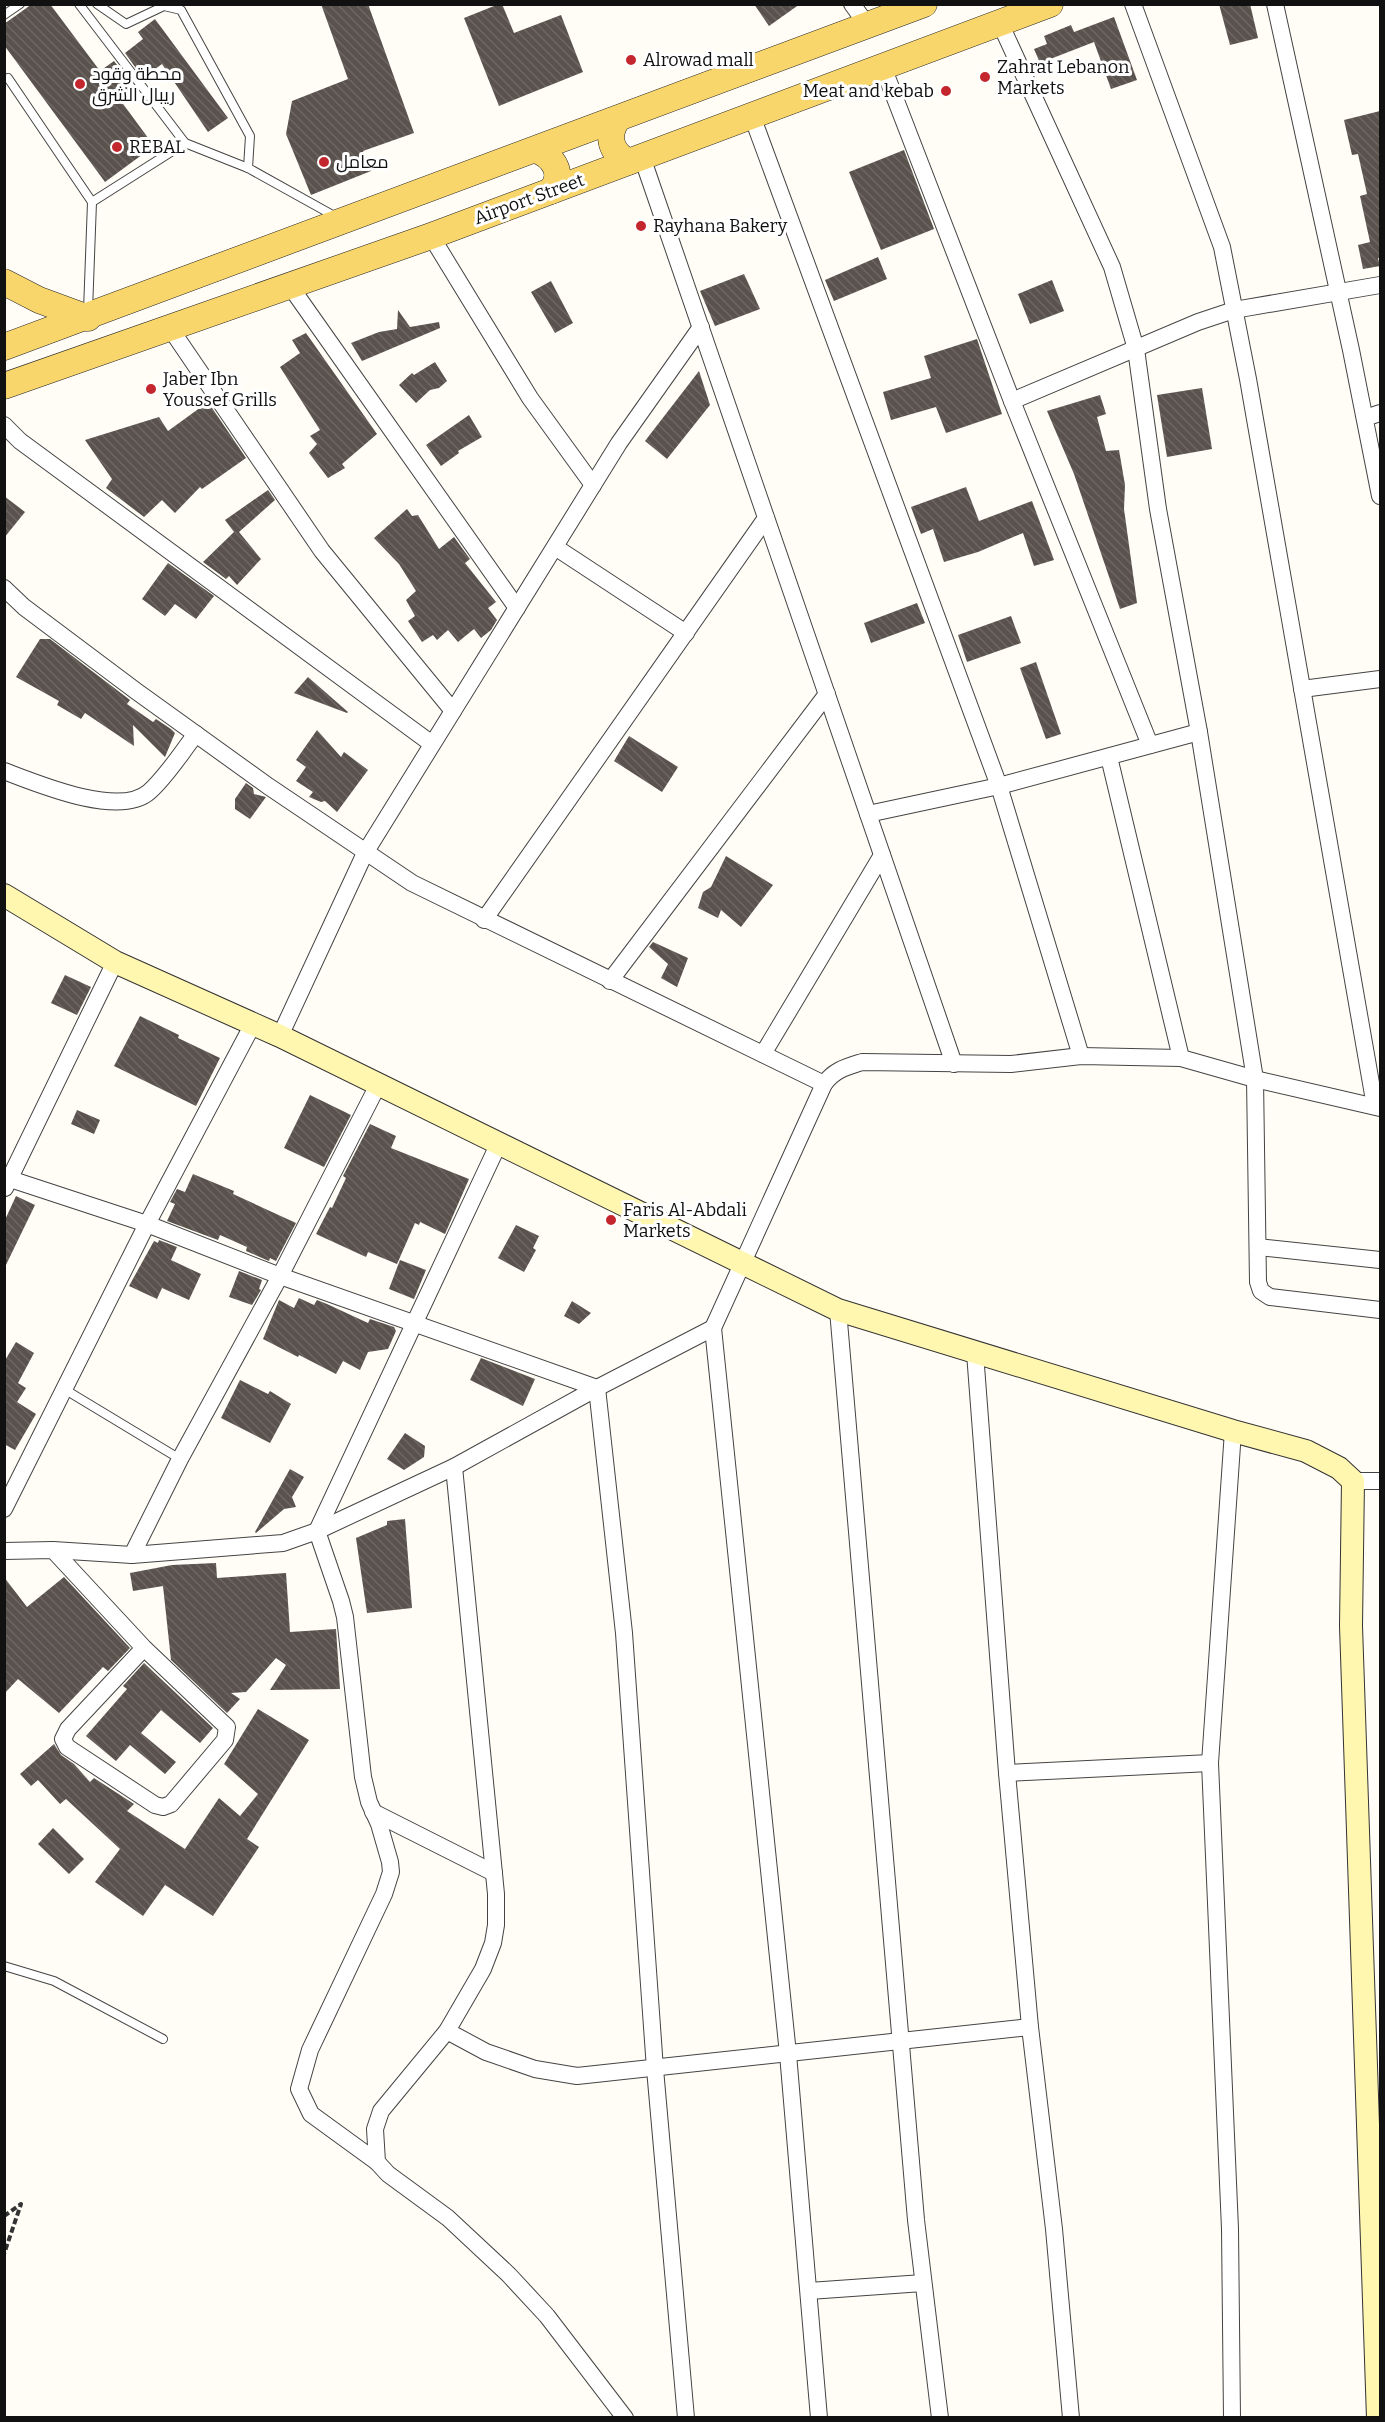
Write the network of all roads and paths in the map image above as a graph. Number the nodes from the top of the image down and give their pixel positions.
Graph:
1 (20, 4) edge
2 (79, 4) edge
3 (97, 4) edge
4 (852, 4) edge
5 (924, 4) edge
6 (1050, 4) edge
7 (1133, 4) edge
8 (1275, 4) edge
9 (4, 15) edge
10 (1000, 23) junction
11 (868, 26) junction
12 (883, 67) junction
13 (6, 77) edge
14 (752, 116) junction
15 (617, 120) junction
16 (185, 142) junction
17 (536, 150) junction
18 (635, 160) junction
19 (248, 168) junction
20 (551, 191) junction
21 (92, 202) junction
22 (345, 222) junction
23 (430, 236) junction
24 (4, 282) edge
25 (1380, 285) edge
26 (290, 286) junction
27 (1338, 292) junction
28 (1234, 310) junction
29 (88, 318) junction
30 (701, 327) junction
31 (170, 328) junction
32 (4, 347) edge
33 (1136, 349) junction
34 (4, 386) edge
35 (1012, 400) junction
36 (1373, 415) edge
37 (4, 425) edge
38 (593, 484) junction
39 (1380, 496) edge
40 (766, 519) junction
41 (555, 547) junction
42 (4, 588) edge
43 (517, 608) junction
44 (686, 633) junction
45 (1380, 679) edge
46 (1302, 689) junction
47 (827, 694) junction
48 (453, 711) junction
49 (1199, 732) junction
50 (196, 734) junction
51 (432, 744) junction
52 (1150, 745) junction
53 (1109, 757) junction
54 (4, 771) edge
55 (999, 786) junction
56 (868, 814) junction
57 (365, 853) junction
58 (882, 855) junction
59 (4, 895) edge
60 (484, 920) junction
61 (115, 962) junction
62 (610, 981) junction
63 (253, 1024) junction
64 (280, 1036) junction
65 (763, 1054) junction
66 (1081, 1056) junction
67 (1181, 1058) junction
68 (954, 1064) junction
69 (1255, 1079) junction
70 (824, 1083) junction
71 (378, 1085) junction
72 (1378, 1107) edge
73 (498, 1145) junction
74 (6, 1182) edge
75 (147, 1224) junction
76 (1258, 1247) junction
77 (1380, 1260) edge
78 (742, 1264) junction
79 (280, 1276) junction
80 (838, 1310) junction
81 (1380, 1310) edge
82 (415, 1323) junction
83 (713, 1329) junction
84 (975, 1353) junction
85 (597, 1388) junction
86 (64, 1389) junction
87 (1233, 1431) junction
88 (180, 1459) junction
89 (454, 1467) junction
90 (1353, 1481) junction
91 (1380, 1481) edge
92 (4, 1509) edge
93 (317, 1531) junction
94 (53, 1550) junction
95 (4, 1551) edge
96 (132, 1555) junction
97 (144, 1648) junction
98 (1210, 1763) junction
99 (1007, 1773) junction
100 (373, 1812) junction
101 (494, 1873) junction
102 (4, 1966) edge
103 (1030, 2027) junction
104 (447, 2031) junction
105 (163, 2039) dead end
106 (901, 2041) junction
107 (788, 2054) junction
108 (655, 2069) junction
109 (377, 2162) junction
110 (4, 2216) edge
111 (4, 2254) edge
112 (923, 2283) junction
113 (808, 2291) junction
114 (625, 2418) edge
115 (686, 2418) edge
116 (819, 2418) edge
117 (939, 2418) edge
118 (1071, 2418) edge
119 (1232, 2418) edge
120 (1378, 2418) edge

1 - 9 lane
2 - 16 lane
3 - 19 lane
4 - 11 street
5 - 11 main road
6 - 10 main road, Airport Street
7 - 28 street
8 - 27 street
10 - 12 main road, Airport Street
10 - 33 street
11 - 15 main road
12 - 14 main road, Airport Street
12 - 35 street
13 - 21 lane
14 - 18 main road, Airport Street
14 - 55 street
15 - 17 main road
15 - 18 main road
16 - 19 lane
16 - 21 lane
17 - 20 main road
17 - 22 main road
18 - 20 main road, Airport Street
18 - 30 street
19 - 22 lane
20 - 23 main road, Airport Street
21 - 29 lane
22 - 29 main road
23 - 26 main road, Airport Street
23 - 38 street
24 - 29 main road
25 - 27 street
26 - 31 main road, Airport Street
26 - 43 street
27 - 28 street
27 - 36 street
28 - 33 street
28 - 46 street
29 - 32 main road
30 - 38 street
30 - 40 street
31 - 34 main road, Airport Street
31 - 48 street
33 - 35 street
33 - 49 street
35 - 52 street
36 - 39 street
37 - 51 street
38 - 41 street
40 - 44 street
40 - 47 street
41 - 43 street
41 - 44 street
42 - 50 street
43 - 48 street
44 - 60 street
45 - 46 street
46 - 72 street
47 - 56 street
47 - 62 street
48 - 51 street
49 - 52 street
49 - 69 street
50 - 54 street
50 - 57 street
51 - 57 street
52 - 53 street
53 - 55 street
53 - 67 street
55 - 56 street
55 - 66 street
56 - 58 street
57 - 60 street
57 - 64 street
58 - 65 street
58 - 68 street
59 - 61 street
60 - 62 street
61 - 63 street
61 - 74 street
62 - 65 street
63 - 64 street
63 - 75 street
64 - 71 street
65 - 70 street
66 - 67 street
66 - 68 street
67 - 69 street
68 - 70 street
69 - 72 street
69 - 76 street
70 - 78 street
71 - 73 street
71 - 79 street
73 - 78 street
73 - 82 street
74 - 75 street
75 - 79 street
75 - 86 street
76 - 77 street
76 - 81 street
78 - 80 street
78 - 83 street
79 - 82 street
79 - 88 street
80 - 84 street
80 - 106 street
82 - 85 street
82 - 93 street
83 - 85 street
83 - 107 street
84 - 87 street
84 - 99 street
85 - 89 street
85 - 108 street
86 - 88 lane
86 - 92 street
87 - 90 street
87 - 98 street
88 - 96 street
89 - 93 street
89 - 101 street
90 - 91 street
90 - 120 street
93 - 96 street
93 - 100 street
94 - 95 street
94 - 96 street
94 - 97 street
97 - 97 street
98 - 99 street
98 - 119 street
99 - 103 street
100 - 101 street
100 - 109 street
101 - 104 street
102 - 105 lane
103 - 106 street
103 - 118 street
104 - 108 street
104 - 109 street
106 - 107 street
106 - 112 street
107 - 108 street
107 - 113 street
108 - 115 street
109 - 114 street
110 - 111 path
112 - 113 street
112 - 117 street
113 - 116 street

